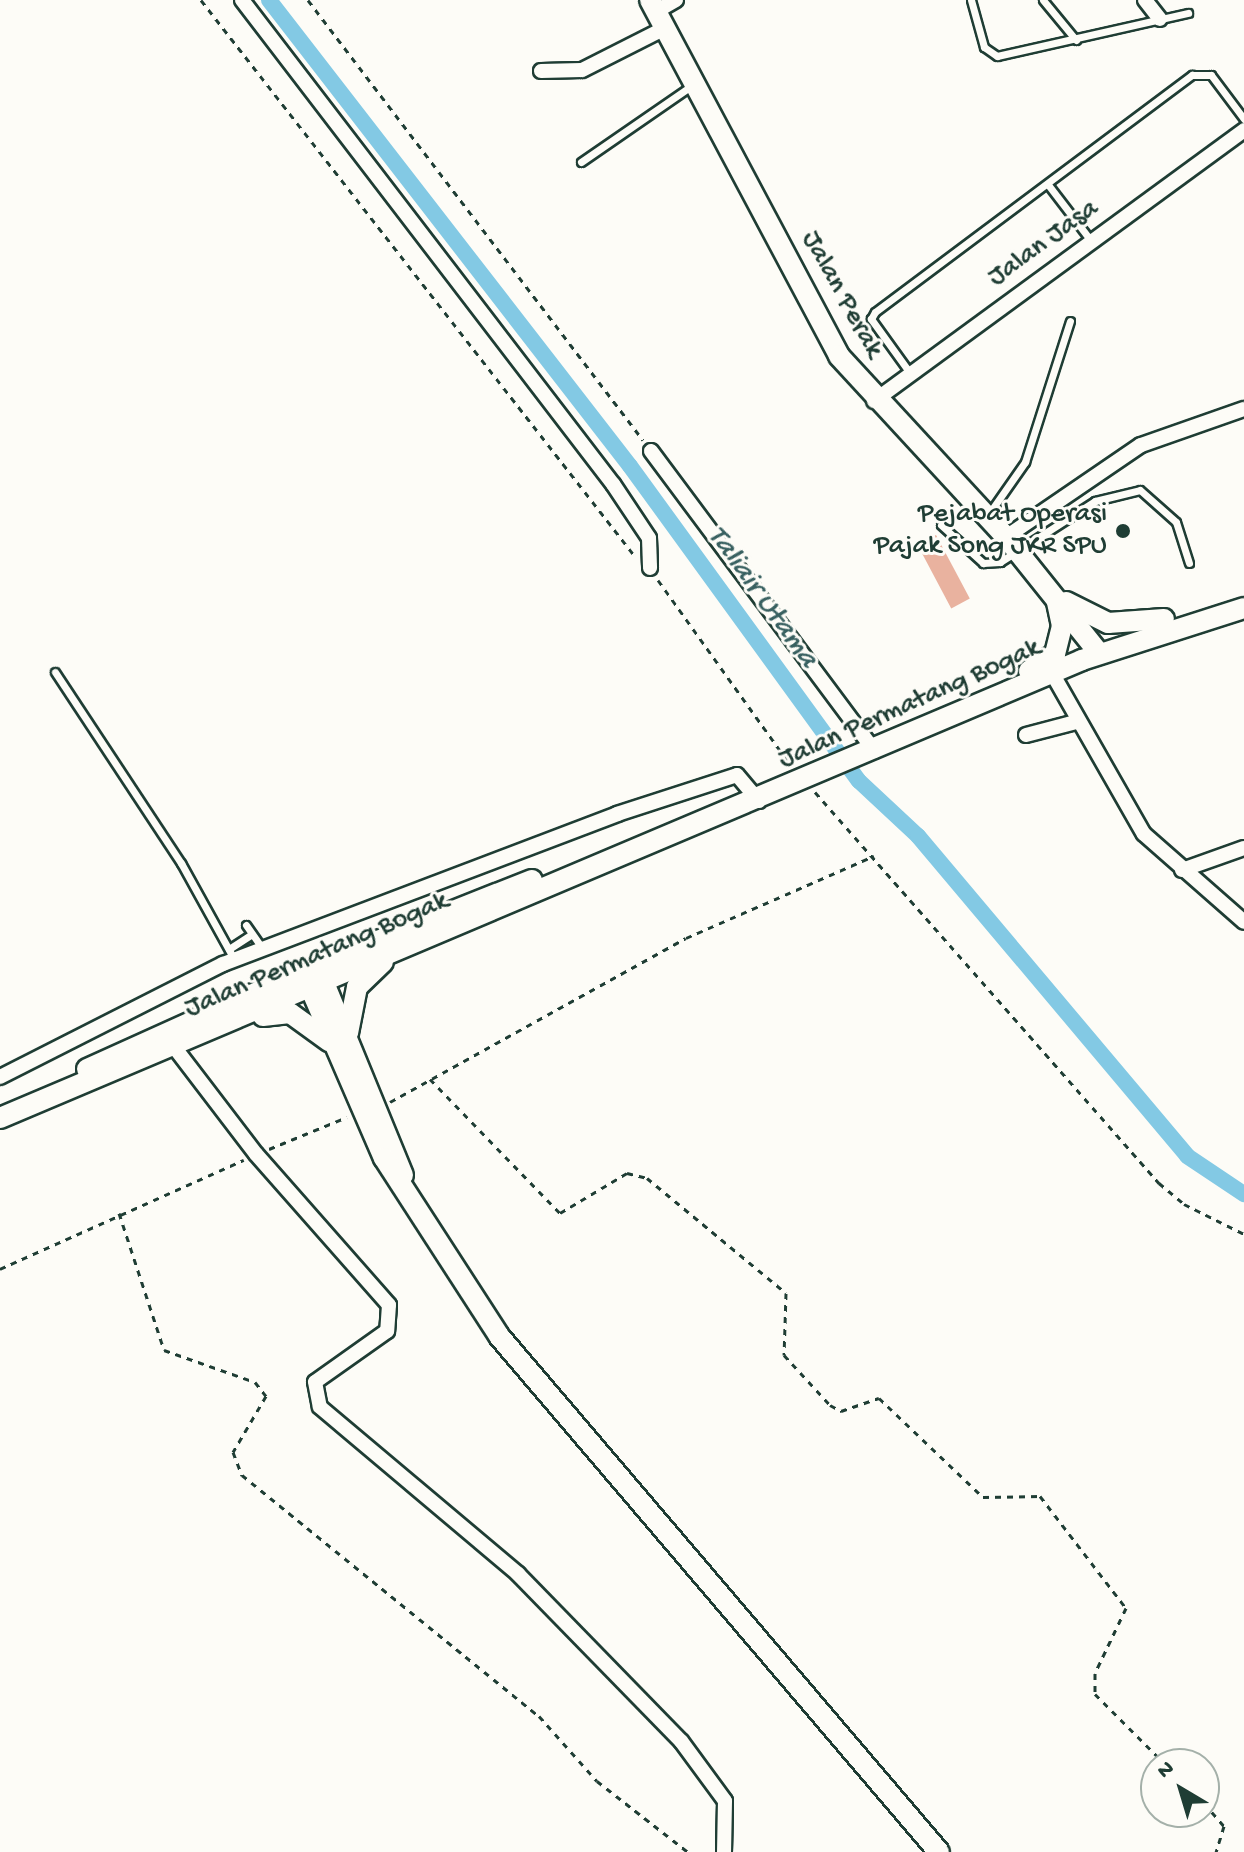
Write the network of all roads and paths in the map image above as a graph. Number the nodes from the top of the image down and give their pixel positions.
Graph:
1 (201, 0) edge
2 (242, 0) edge
3 (308, 0) edge
4 (676, 0) edge
5 (971, 0) edge
6 (1043, 0) edge
7 (1145, 0) edge
8 (658, 13) edge
9 (1188, 13) dead end
10 (1160, 19) junction
11 (1076, 40) junction
12 (541, 71) dead end
13 (697, 82) junction
14 (1244, 119) edge
15 (1244, 130) edge
16 (581, 162) dead end
17 (1049, 186) junction
18 (1092, 242) junction
19 (1070, 321) dead end
20 (910, 373) junction
21 (874, 401) junction
22 (1244, 409) edge
23 (651, 451) joint
24 (986, 516) junction
25 (941, 525) dead end
26 (1012, 544) junction
27 (1189, 563) dead end
28 (650, 568) junction
29 (1056, 595) junction
30 (1244, 608) edge
31 (1180, 624) junction
32 (1099, 653) junction
33 (55, 672) dead end
34 (1052, 673) junction
35 (1076, 722) junction
36 (1026, 735) dead end
37 (908, 736) junction
38 (870, 753) junction
39 (804, 783) junction
40 (759, 801) junction
41 (655, 841) junction
42 (1244, 848) edge
43 (874, 856) junction
44 (1182, 870) junction
45 (1244, 922) edge
46 (246, 925) dead end
47 (252, 934) junction
48 (265, 951) junction
49 (396, 951) junction
50 (232, 955) junction
51 (313, 976) junction
52 (232, 1023) junction
53 (341, 1042) junction
54 (175, 1048) junction
55 (0, 1077) edge
56 (430, 1079) junction
57 (370, 1109) junction
58 (0, 1110) edge
59 (0, 1118) edge
60 (256, 1154) junction
61 (119, 1213) junction
62 (1244, 1234) edge
63 (0, 1269) edge
64 (1149, 1748) edge
65 (1220, 1821) edge
66 (688, 1852) edge
67 (724, 1852) edge
68 (939, 1852) edge
69 (1216, 1852) edge

1 - 28 path
2 - 28 street
3 - 23 path
4 - 8 street
5 - 11 lane
6 - 11 lane
7 - 10 street
8 - 12 street
8 - 13 street, Jalan Perak
9 - 10 lane
10 - 11 lane
13 - 16 lane
13 - 21 street, Jalan Perak
14 - 17 lane
15 - 18 street, Jalan Jasa
17 - 18 lane
17 - 20 lane
18 - 20 street, Jalan Jasa
19 - 24 lane
20 - 21 street, Jalan Jasa
21 - 24 street, Jalan Perak
22 - 26 street
23 - 38 street
24 - 26 street, Jalan Perak
25 - 26 lane
26 - 27 lane
26 - 29 street, Jalan Perak
28 - 39 path
29 - 31 street
29 - 32 street, Jalan Perak
29 - 37 street
30 - 31 street
31 - 32 street, Jalan Permatang Bogak
32 - 34 street, Jalan Permatang Bogak
33 - 50 lane
34 - 35 street
34 - 37 street, Jalan Permatang Bogak
35 - 36 street
35 - 44 street
37 - 38 street, Jalan Permatang Bogak
38 - 39 street, Jalan Permatang Bogak
39 - 40 street, Jalan Permatang Bogak
39 - 43 path
40 - 41 street, Jalan Permatang Bogak
40 - 48 street
41 - 49 street, Jalan Permatang Bogak
41 - 51 street, Jalan Permatang Bogak
42 - 44 street
43 - 56 path
43 - 62 path
44 - 45 street
46 - 47 lane
47 - 48 lane
47 - 50 lane
48 - 50 street
49 - 51 street, Jalan Permatang Bogak
49 - 53 street
50 - 55 street
51 - 52 street, Jalan Permatang Bogak
51 - 53 street
51 - 58 street, Jalan Permatang Bogak
52 - 53 street
52 - 54 street, Jalan Permatang Bogak
53 - 57 street
54 - 59 street, Jalan Permatang Bogak
54 - 60 street
56 - 57 path
56 - 64 path
57 - 60 path
57 - 68 street
60 - 61 path
60 - 67 street
61 - 63 path
61 - 66 path
65 - 69 path

